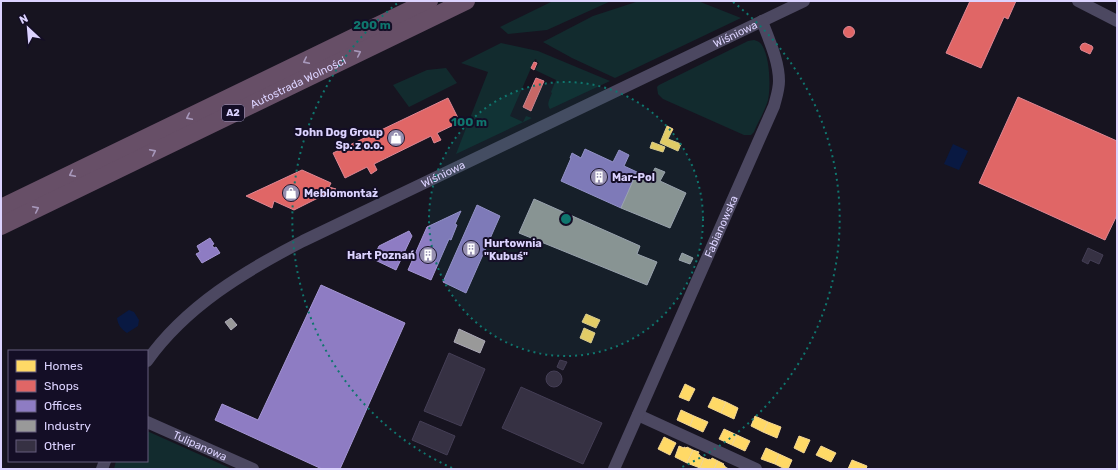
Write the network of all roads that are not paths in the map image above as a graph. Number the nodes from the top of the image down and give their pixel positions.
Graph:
1 (429, 1) edge
2 (466, 1) edge
3 (804, 1) edge
4 (1078, 1) edge
5 (762, 21) junction
6 (1117, 21) edge
7 (1, 208) edge
8 (1, 226) edge
9 (148, 359) edge
10 (638, 415) junction
11 (148, 422) edge
12 (253, 469) edge
13 (614, 469) edge
14 (756, 469) edge

1 -> 7 highway, Autostrada Wolności / A2
8 -> 2 highway, Autostrada Wolności / A2
3 - 5 street
4 - 6 street
5 - 9 street, Wiśniowa
5 - 10 street, Fabianowska
10 - 13 street, Fabianowska
10 - 14 street
11 - 12 street, Tulipanowa

